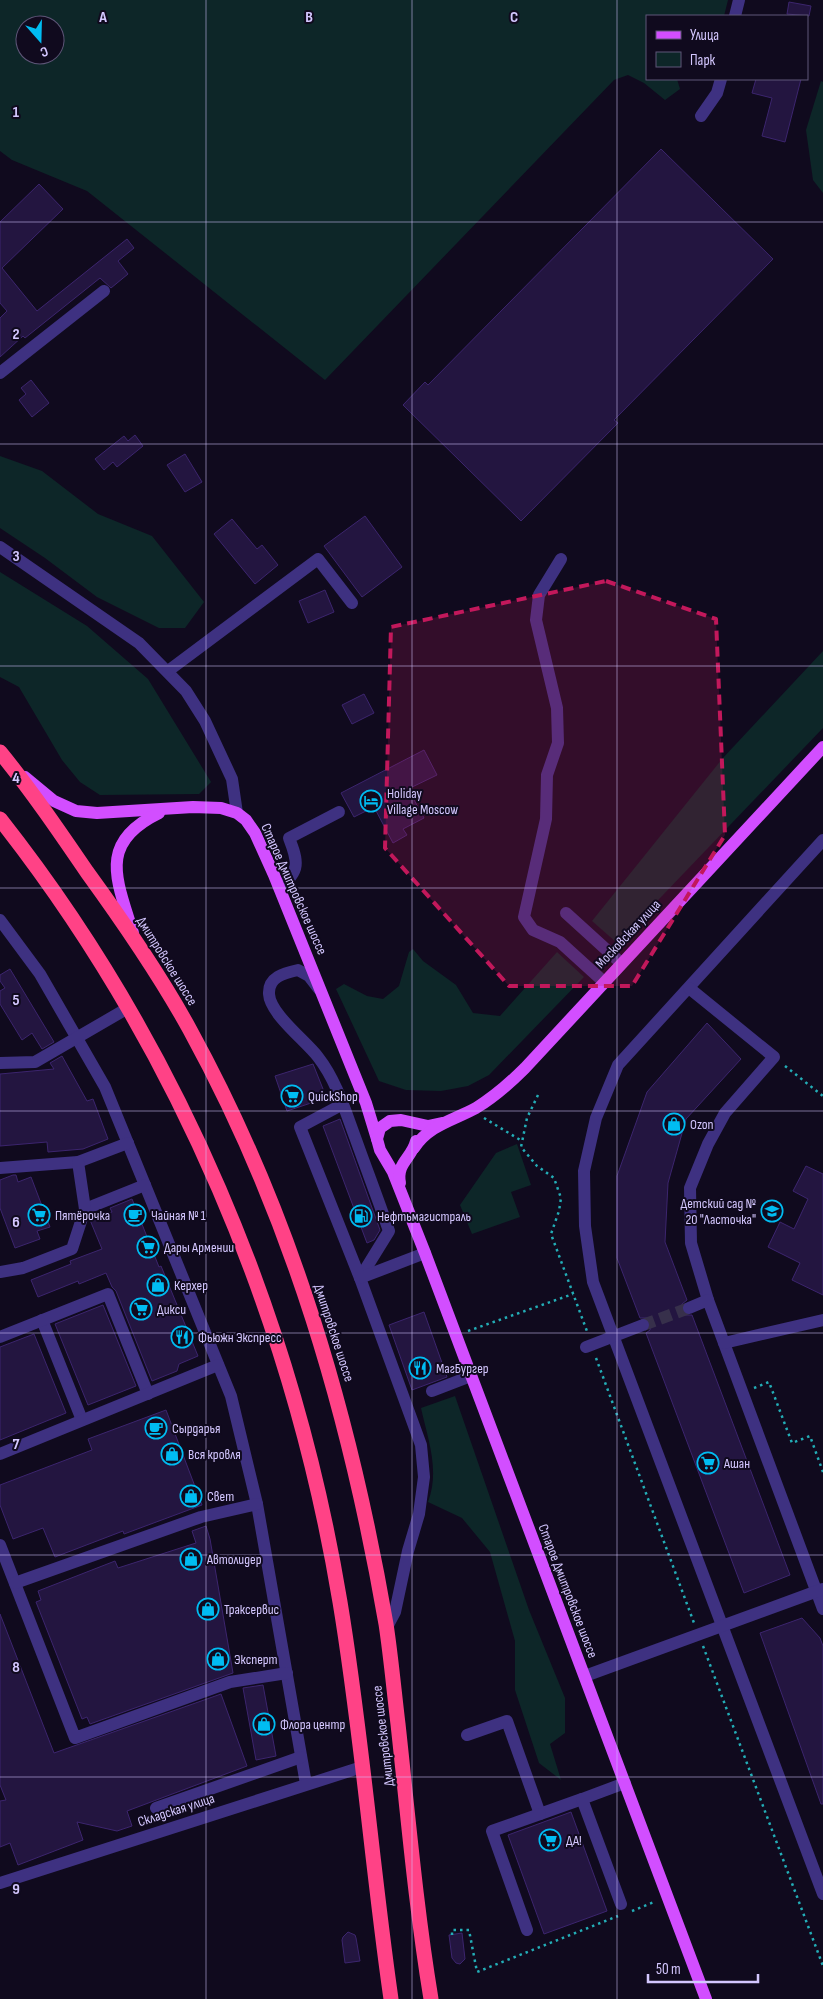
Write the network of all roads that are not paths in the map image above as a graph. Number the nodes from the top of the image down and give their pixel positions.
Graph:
1 (739, 0) edge
2 (735, 15) edge
3 (721, 80) edge
4 (701, 116) dead end
5 (104, 291) dead end
6 (0, 373) edge
7 (0, 547) edge
8 (561, 558) dead end
9 (352, 603) dead end
10 (168, 671) junction
11 (823, 747) edge
12 (0, 752) edge
13 (12, 766) junction
14 (166, 810) junction
15 (338, 812) dead end
16 (237, 813) junction
17 (0, 819) edge
18 (823, 840) edge
19 (279, 887) junction
20 (566, 913) dead end
21 (2, 927) edge
22 (135, 939) junction
23 (621, 963) junction
24 (604, 982) junction
25 (689, 988) junction
26 (322, 992) junction
27 (128, 1008) junction
28 (77, 1038) junction
29 (0, 1064) edge
30 (366, 1103) junction
31 (343, 1104) junction
32 (390, 1121) junction
33 (407, 1122) junction
34 (442, 1123) junction
35 (377, 1139) junction
36 (128, 1143) junction
37 (410, 1152) junction
38 (384, 1155) junction
39 (78, 1162) junction
40 (0, 1168) edge
41 (145, 1185) junction
42 (401, 1193) junction
43 (85, 1209) junction
44 (425, 1253) junction
45 (0, 1272) edge
46 (360, 1278) junction
47 (708, 1300) junction
48 (689, 1308) tunnel mouth
49 (42, 1320) junction
50 (823, 1320) edge
51 (643, 1326) tunnel mouth
52 (614, 1336) junction
53 (0, 1337) edge
54 (724, 1343) junction
55 (589, 1346) road end
56 (218, 1365) junction
57 (471, 1376) junction
58 (432, 1391) dead end
59 (148, 1394) junction
60 (82, 1420) junction
61 (0, 1454) edge
62 (257, 1504) junction
63 (0, 1545) edge
64 (14, 1580) junction
65 (0, 1583) edge
66 (820, 1591) edge
67 (823, 1609) edge
68 (724, 1626) junction
69 (386, 1629) junction
70 (287, 1673) junction
71 (585, 1676) junction
72 (467, 1735) dead end
73 (301, 1757) junction
74 (362, 1767) junction
75 (306, 1784) junction
76 (625, 1784) junction
77 (582, 1799) junction
78 (156, 1808) dead end
79 (540, 1814) junction
80 (0, 1883) edge
81 (823, 1894) edge
82 (622, 1911) road end
83 (527, 1930) dead end
84 (391, 1999) edge
85 (431, 1999) edge
86 (706, 1999) edge

1 - 2 street
3 - 4 street
5 - 6 street
7 - 10 street
8 - 24 street
9 - 10 street
10 - 16 street
11 - 23 main road, Московская улица
12 - 13 highway, Дмитровское шоссе
13 - 14 main road
13 - 22 highway, Дмитровское шоссе
14 - 16 main road
14 - 22 main road
15 - 19 street
16 - 19 main road, Старое Дмитровское шоссе
17 - 27 highway, Дмитровское шоссе
18 - 25 street
19 - 26 main road, Старое Дмитровское шоссе
20 - 23 street
21 - 28 street
22 - 69 highway, Дмитровское шоссе
23 - 24 main road, Московская улица
24 - 34 main road, Московская улица
25 - 47 street
25 - 52 street
26 - 30 main road, Старое Дмитровское шоссе
26 - 31 street
27 - 28 street
27 - 74 highway, Дмитровское шоссе
28 - 29 street
28 - 36 street
30 - 32 main road, Старое Дмитровское шоссе
30 - 35 main road, Старое Дмитровское шоссе
31 - 46 street
31 - 46 street
32 - 33 main road
32 - 35 main road
33 - 34 main road, Московская улица
33 - 37 main road, Старое Дмитровское шоссе
34 - 37 main road, Московская улица
35 - 38 main road, Старое Дмитровское шоссе
36 - 39 street
36 - 41 street
37 - 38 main road
37 - 42 main road, Старое Дмитровское шоссе
38 - 42 main road, Старое Дмитровское шоссе
39 - 40 street
39 - 43 street
41 - 43 street
41 - 56 street
42 - 44 main road, Старое Дмитровское шоссе
43 - 45 street
44 - 46 street
44 - 57 main road, Старое Дмитровское шоссе
46 - 69 street
47 - 48 street
47 - 54 street
49 - 53 street
49 - 59 street
49 - 60 street
50 - 54 street
51 - 52 street
52 - 55 street
52 - 68 street
54 - 66 street
56 - 59 street
56 - 62 street
57 - 58 street
57 - 71 main road, Старое Дмитровское шоссе
59 - 60 street
60 - 61 street
62 - 64 street
62 - 70 street
63 - 64 street
64 - 65 street
64 - 70 street
66 - 67 street
66 - 68 street
68 - 71 street
68 - 81 street
69 - 85 highway, Дмитровское шоссе
70 - 73 street
71 - 76 main road, Старое Дмитровское шоссе
72 - 79 street
73 - 75 street
73 - 78 street
74 - 75 street, Складская улица
74 - 84 highway, Дмитровское шоссе
75 - 80 street, Складская улица
76 - 77 street
76 - 86 main road, Старое Дмитровское шоссе
77 - 79 street
77 - 82 street
79 - 83 street

